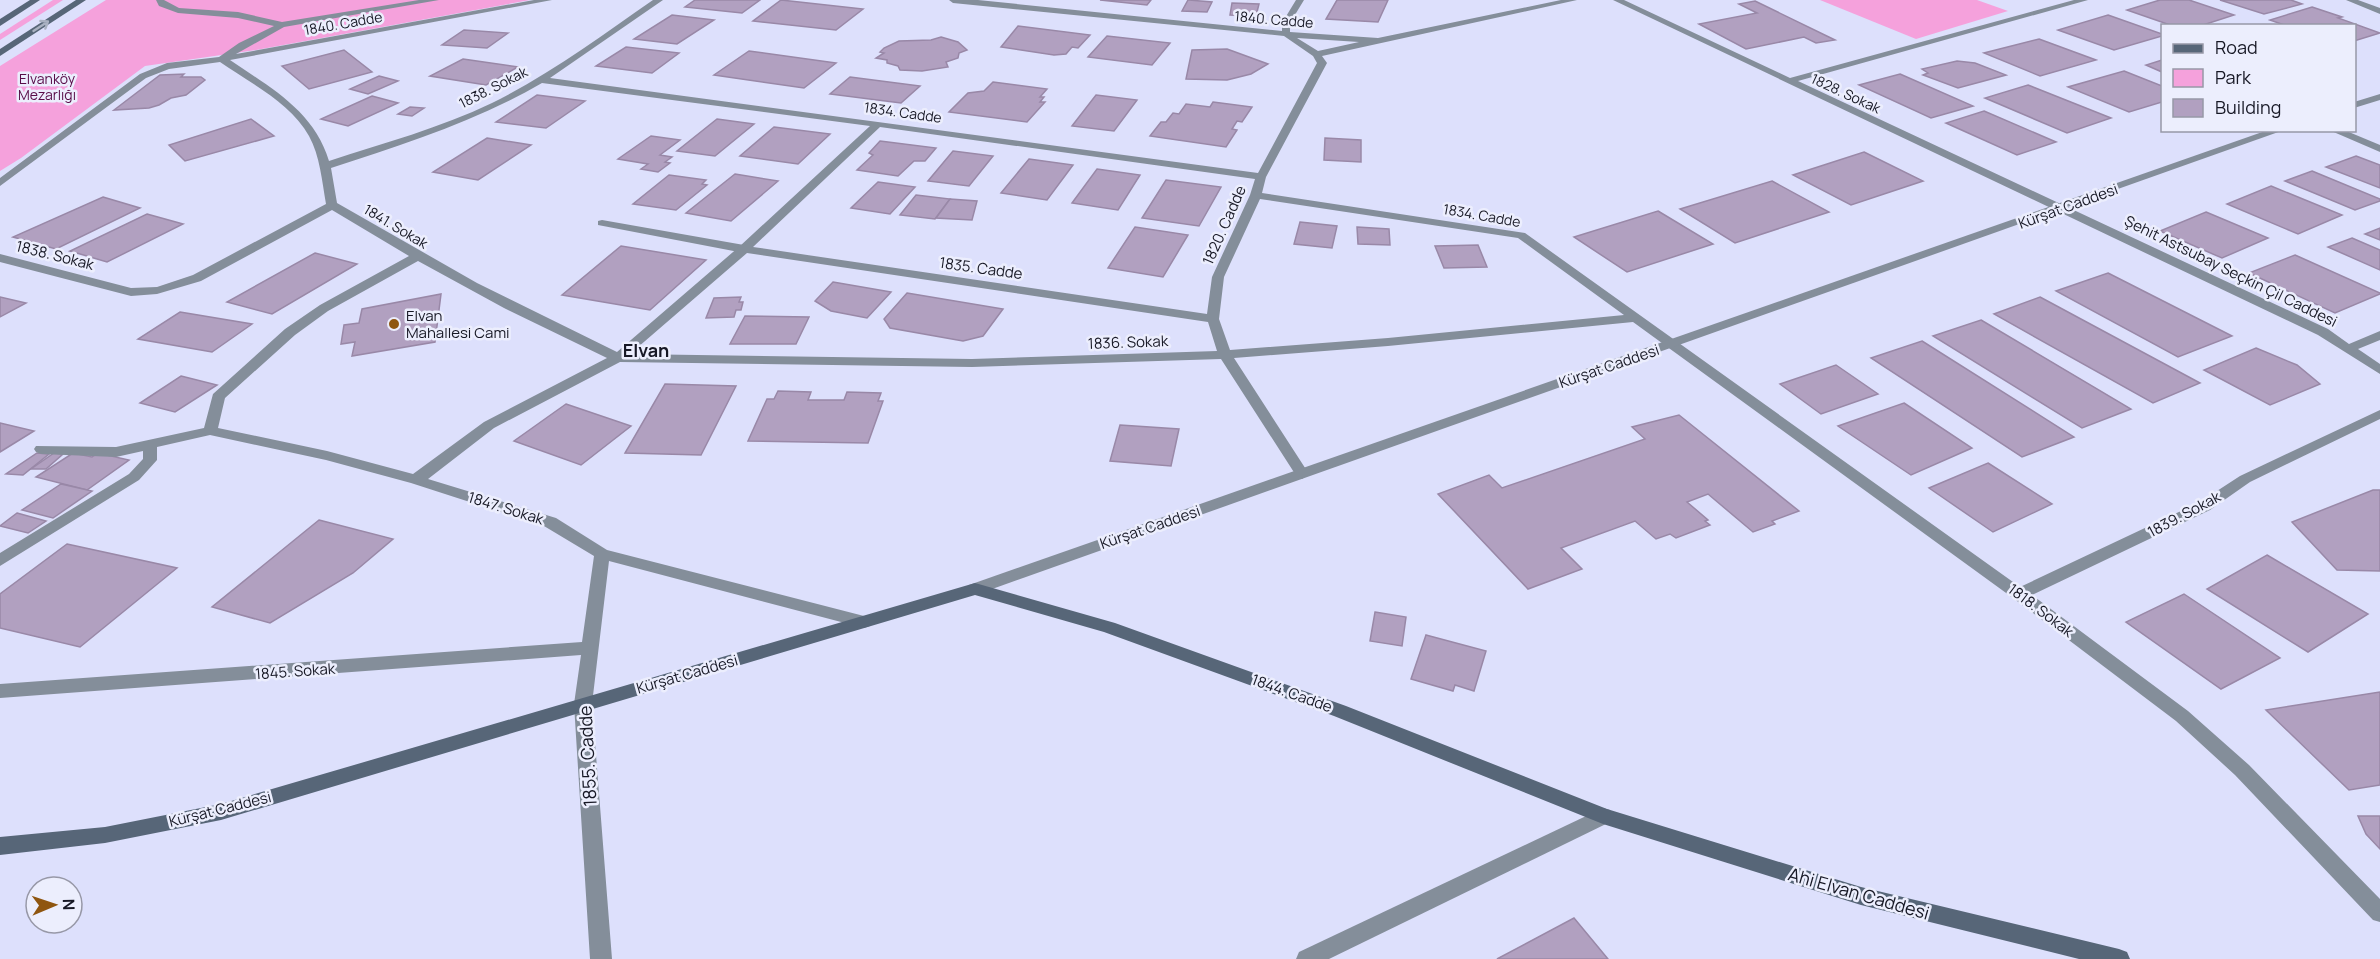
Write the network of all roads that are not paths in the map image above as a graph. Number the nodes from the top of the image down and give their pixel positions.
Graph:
1 (36, 0) edge
2 (82, 0) edge
3 (160, 0) edge
4 (435, 0) edge
5 (548, 0) edge
6 (659, 0) edge
7 (953, 0) edge
8 (1300, 0) edge
9 (1573, 0) edge
10 (1617, 0) edge
11 (2085, 0) edge
12 (2350, 0) edge
13 (2380, 11) edge
14 (0, 23) edge
15 (282, 25) junction
16 (1286, 34) junction
17 (1379, 40) junction
18 (0, 53) edge
19 (1316, 54) junction
20 (222, 59) junction
21 (540, 81) junction
22 (1788, 81) junction
23 (2380, 97) edge
24 (2356, 105) edge
25 (878, 124) junction
26 (2273, 132) edge
27 (2339, 132) edge
28 (2380, 149) edge
29 (325, 166) junction
30 (1261, 177) junction
31 (0, 183) edge
32 (1256, 195) junction
33 (332, 205) junction
34 (2063, 208) junction
35 (602, 223) dead end
36 (744, 249) junction
37 (417, 256) junction
38 (0, 258) edge
39 (1637, 318) junction
40 (1213, 319) junction
41 (2380, 335) edge
42 (1671, 344) junction
43 (2348, 349) junction
44 (1225, 354) junction
45 (618, 358) junction
46 (2380, 370) edge
47 (2380, 414) edge
48 (210, 431) junction
49 (150, 446) junction
50 (40, 449) dead end
51 (1302, 474) junction
52 (416, 480) junction
53 (602, 554) junction
54 (0, 560) edge
55 (975, 589) junction
56 (2019, 594) junction
57 (864, 622) junction
58 (590, 648) junction
59 (0, 691) edge
60 (583, 704) junction
61 (1603, 816) junction
62 (0, 846) edge
63 (2380, 913) edge
64 (601, 959) edge
65 (1308, 959) edge
66 (2119, 959) edge

1 - 14 main road
18 -> 2 main road
3 - 15 street
4 - 15 street
5 - 20 street, 1840. Cadde
6 - 21 street, 1838. Sokak
7 - 16 street, 1840. Cadde
8 - 16 street
9 - 17 street
10 - 22 street, 1828. Sokak
11 - 22 street
12 - 13 street
15 - 20 street
16 - 17 street, 1840. Cadde
16 - 19 street
17 - 19 street
19 - 30 street, 1820. Cadde
20 - 29 street
20 - 31 street, 1840. Cadde
21 - 25 street, 1834. Cadde
21 - 29 street, 1838. Sokak
22 - 34 street, 1828. Sokak
23 - 24 street
25 - 30 street, 1834. Cadde
25 - 36 street
26 - 34 street, Kürşat Caddesi
27 - 28 street
29 - 33 street
30 - 32 street, 1820. Cadde
32 - 39 street, 1834. Cadde
32 - 40 street, 1820. Cadde
33 - 37 street, 1841. Sokak
33 - 38 street, 1838. Sokak
34 - 42 street, Kürşat Caddesi
34 - 43 street, Şehit Astsubay Seçkin Çil Caddesi
35 - 36 street, 1835. Cadde
36 - 40 street, 1835. Cadde
36 - 45 street
37 - 45 street, 1841. Sokak
37 - 48 street
39 - 42 street, 1834. Cadde
39 - 44 street, 1836. Sokak
40 - 44 street, 1820. Cadde
41 - 43 street
42 - 51 street, Kürşat Caddesi
42 - 56 street, 1818. Sokak
43 - 46 street, Şehit Astsubay Seçkin Çil Caddesi
44 - 45 street, 1836. Sokak
44 - 51 street, 1820. Cadde
45 - 52 street
47 - 56 street, 1839. Sokak
48 - 49 street
48 - 52 street, 1847. Sokak
49 - 50 street
49 - 54 street
51 - 55 street, Kürşat Caddesi
52 - 53 street, 1847. Sokak
53 - 57 street, 1847. Sokak
53 - 58 street, 1855. Cadde
55 - 57 main road, Kürşat Caddesi
55 - 61 main road, 1844. Cadde
56 - 63 street, 1818. Sokak
57 - 60 main road, Kürşat Caddesi
58 - 59 street, 1845. Sokak
58 - 60 street, 1855. Cadde
60 - 62 main road, Kürşat Caddesi
60 - 64 street, 1855. Cadde
61 - 65 street
61 - 66 main road, Ahi Elvan Caddesi

